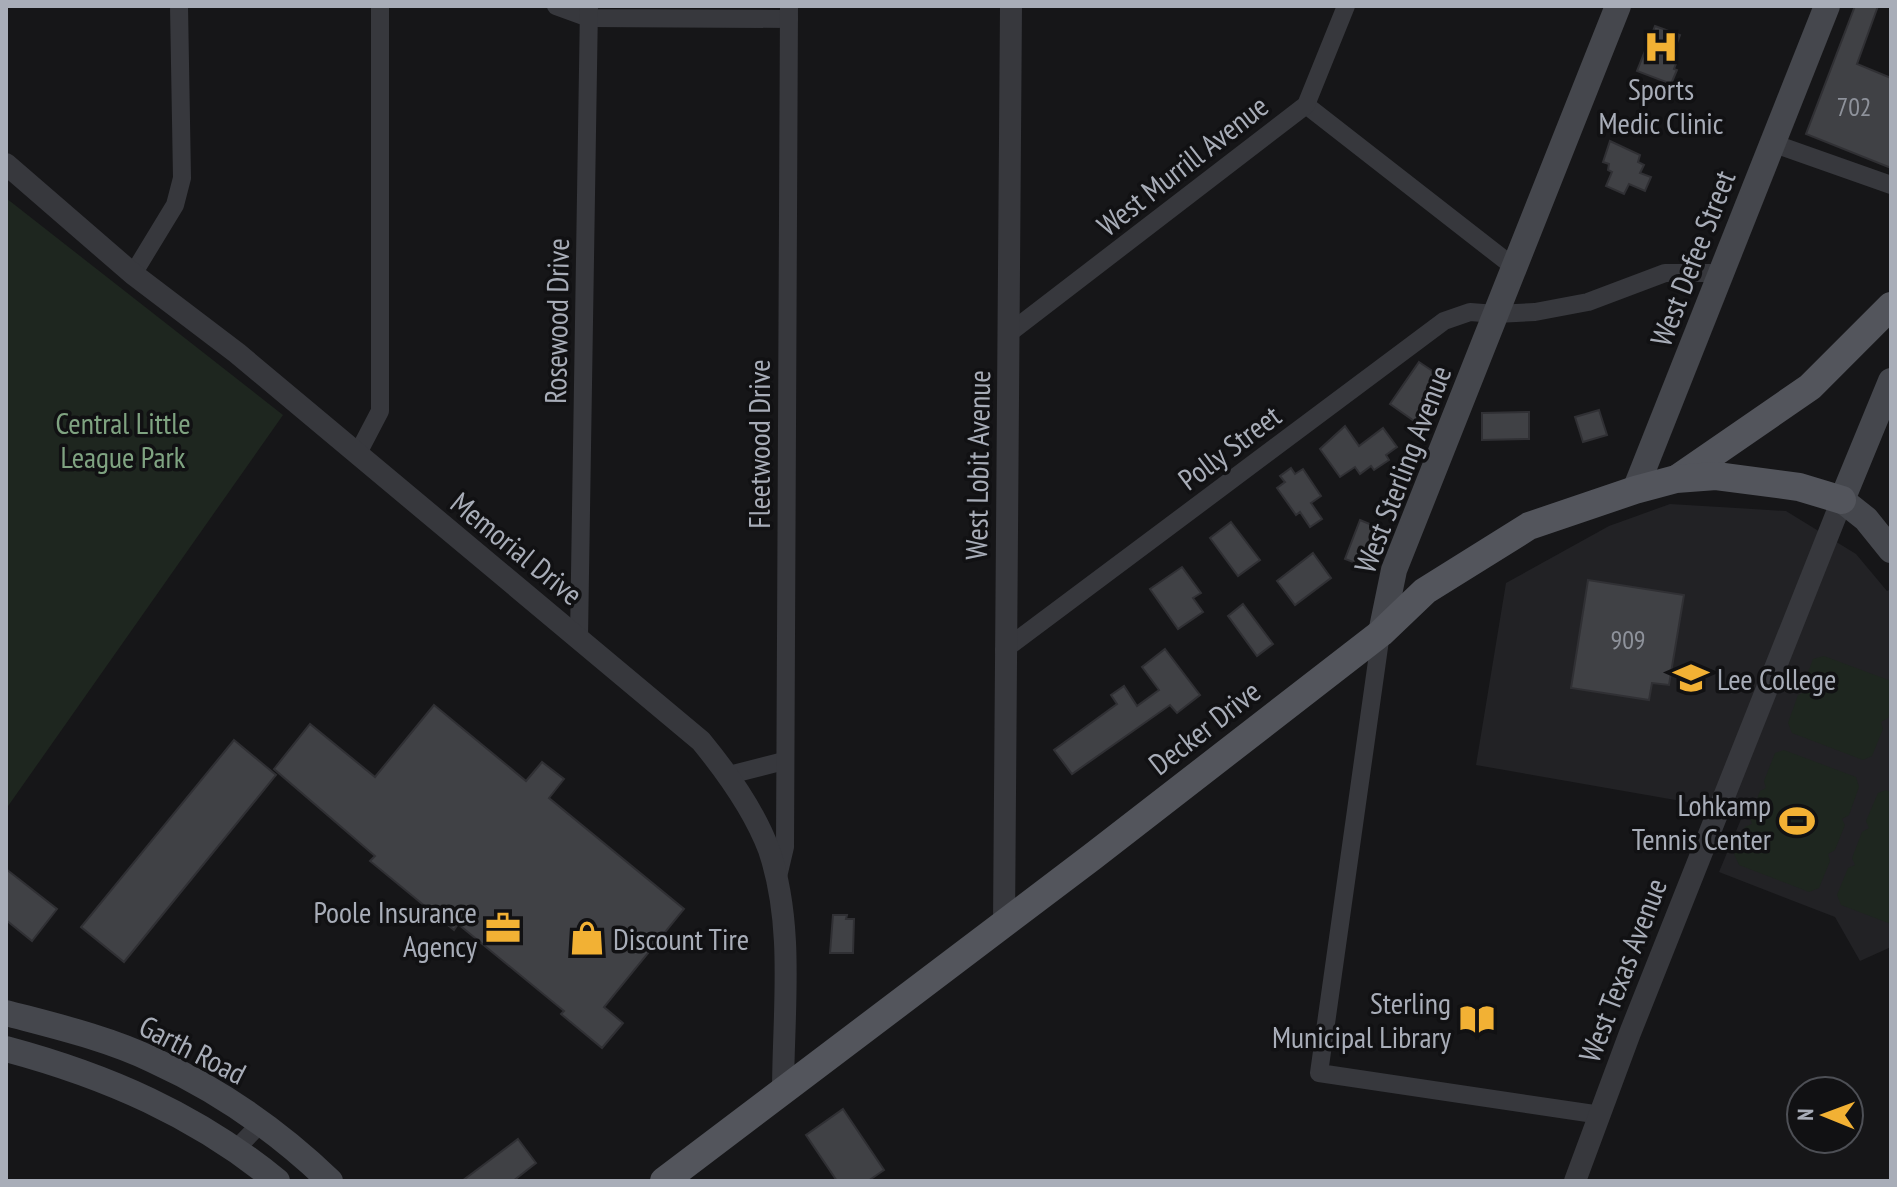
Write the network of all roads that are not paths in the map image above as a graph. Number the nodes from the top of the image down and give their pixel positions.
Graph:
1 (179, 6) edge
2 (380, 6) edge
3 (556, 6) edge
4 (1011, 6) edge
5 (1346, 6) edge
6 (1618, 6) edge
7 (1827, 6) edge
8 (589, 12) edge
9 (789, 12) edge
10 (1306, 105) junction
11 (1772, 143) junction
12 (6, 164) edge
13 (1891, 185) edge
14 (1515, 268) junction
15 (1722, 273) junction
16 (133, 274) junction
17 (1891, 306) edge
18 (1496, 314) junction
19 (1008, 334) junction
20 (1891, 381) edge
21 (357, 455) junction
22 (1676, 479) junction
23 (1635, 490) junction
24 (1842, 500) junction
25 (1891, 550) edge
26 (1381, 633) junction
27 (579, 637) junction
28 (1004, 650) junction
29 (784, 761) junction
30 (729, 775) junction
31 (777, 881) junction
32 (1004, 925) junction
33 (6, 1013) edge
34 (109, 1043) junction
35 (6, 1049) edge
36 (96, 1078) junction
37 (783, 1093) junction
38 (1601, 1115) junction
39 (261, 1123) junction
40 (237, 1148) junction
41 (277, 1181) edge
42 (330, 1181) edge
43 (664, 1181) edge
44 (1575, 1181) edge

1 - 16 street
2 - 21 street
3 - 8 street
4 - 19 street, West Lobit Avenue
5 - 10 street, West Murrill Avenue
6 - 14 main road, West Sterling Avenue
7 - 11 main road, West Defee Street
8 - 9 street
8 - 27 street, Rosewood Drive
9 - 29 street, Fleetwood Drive
10 - 14 street
10 - 19 street, West Murrill Avenue
11 - 13 street
11 - 15 main road, West Defee Street
12 - 16 street, Memorial Drive
14 - 18 main road, West Sterling Avenue
15 - 18 street, Polly Street
15 - 23 main road, West Defee Street
16 - 21 street, Memorial Drive
17 - 22 main road
18 - 26 main road, West Sterling Avenue
18 - 28 street, Polly Street
19 - 28 street, West Lobit Avenue
20 - 24 main road, West Texas Avenue
21 - 27 street, Memorial Drive
22 - 23 main road, Decker Drive
22 - 24 main road, Decker Drive
23 - 26 main road, Decker Drive
24 - 25 main road
24 - 38 street, West Texas Avenue
26 - 32 main road, Decker Drive
26 - 38 street, West Sterling Avenue
27 - 30 street, Memorial Drive
28 - 32 street, West Lobit Avenue
29 - 30 street
29 - 31 street, Fleetwood Drive
30 - 31 street, Memorial Drive
31 - 37 street, Memorial Drive
32 - 37 main road, Decker Drive
33 - 34 main road, Garth Road
34 - 36 main road
34 - 39 main road, Garth Road
35 - 36 main road
36 - 40 main road
37 - 43 main road, Decker Drive
38 - 44 street, West Texas Avenue
39 - 40 street
39 - 42 main road, Garth Road
40 - 41 main road

